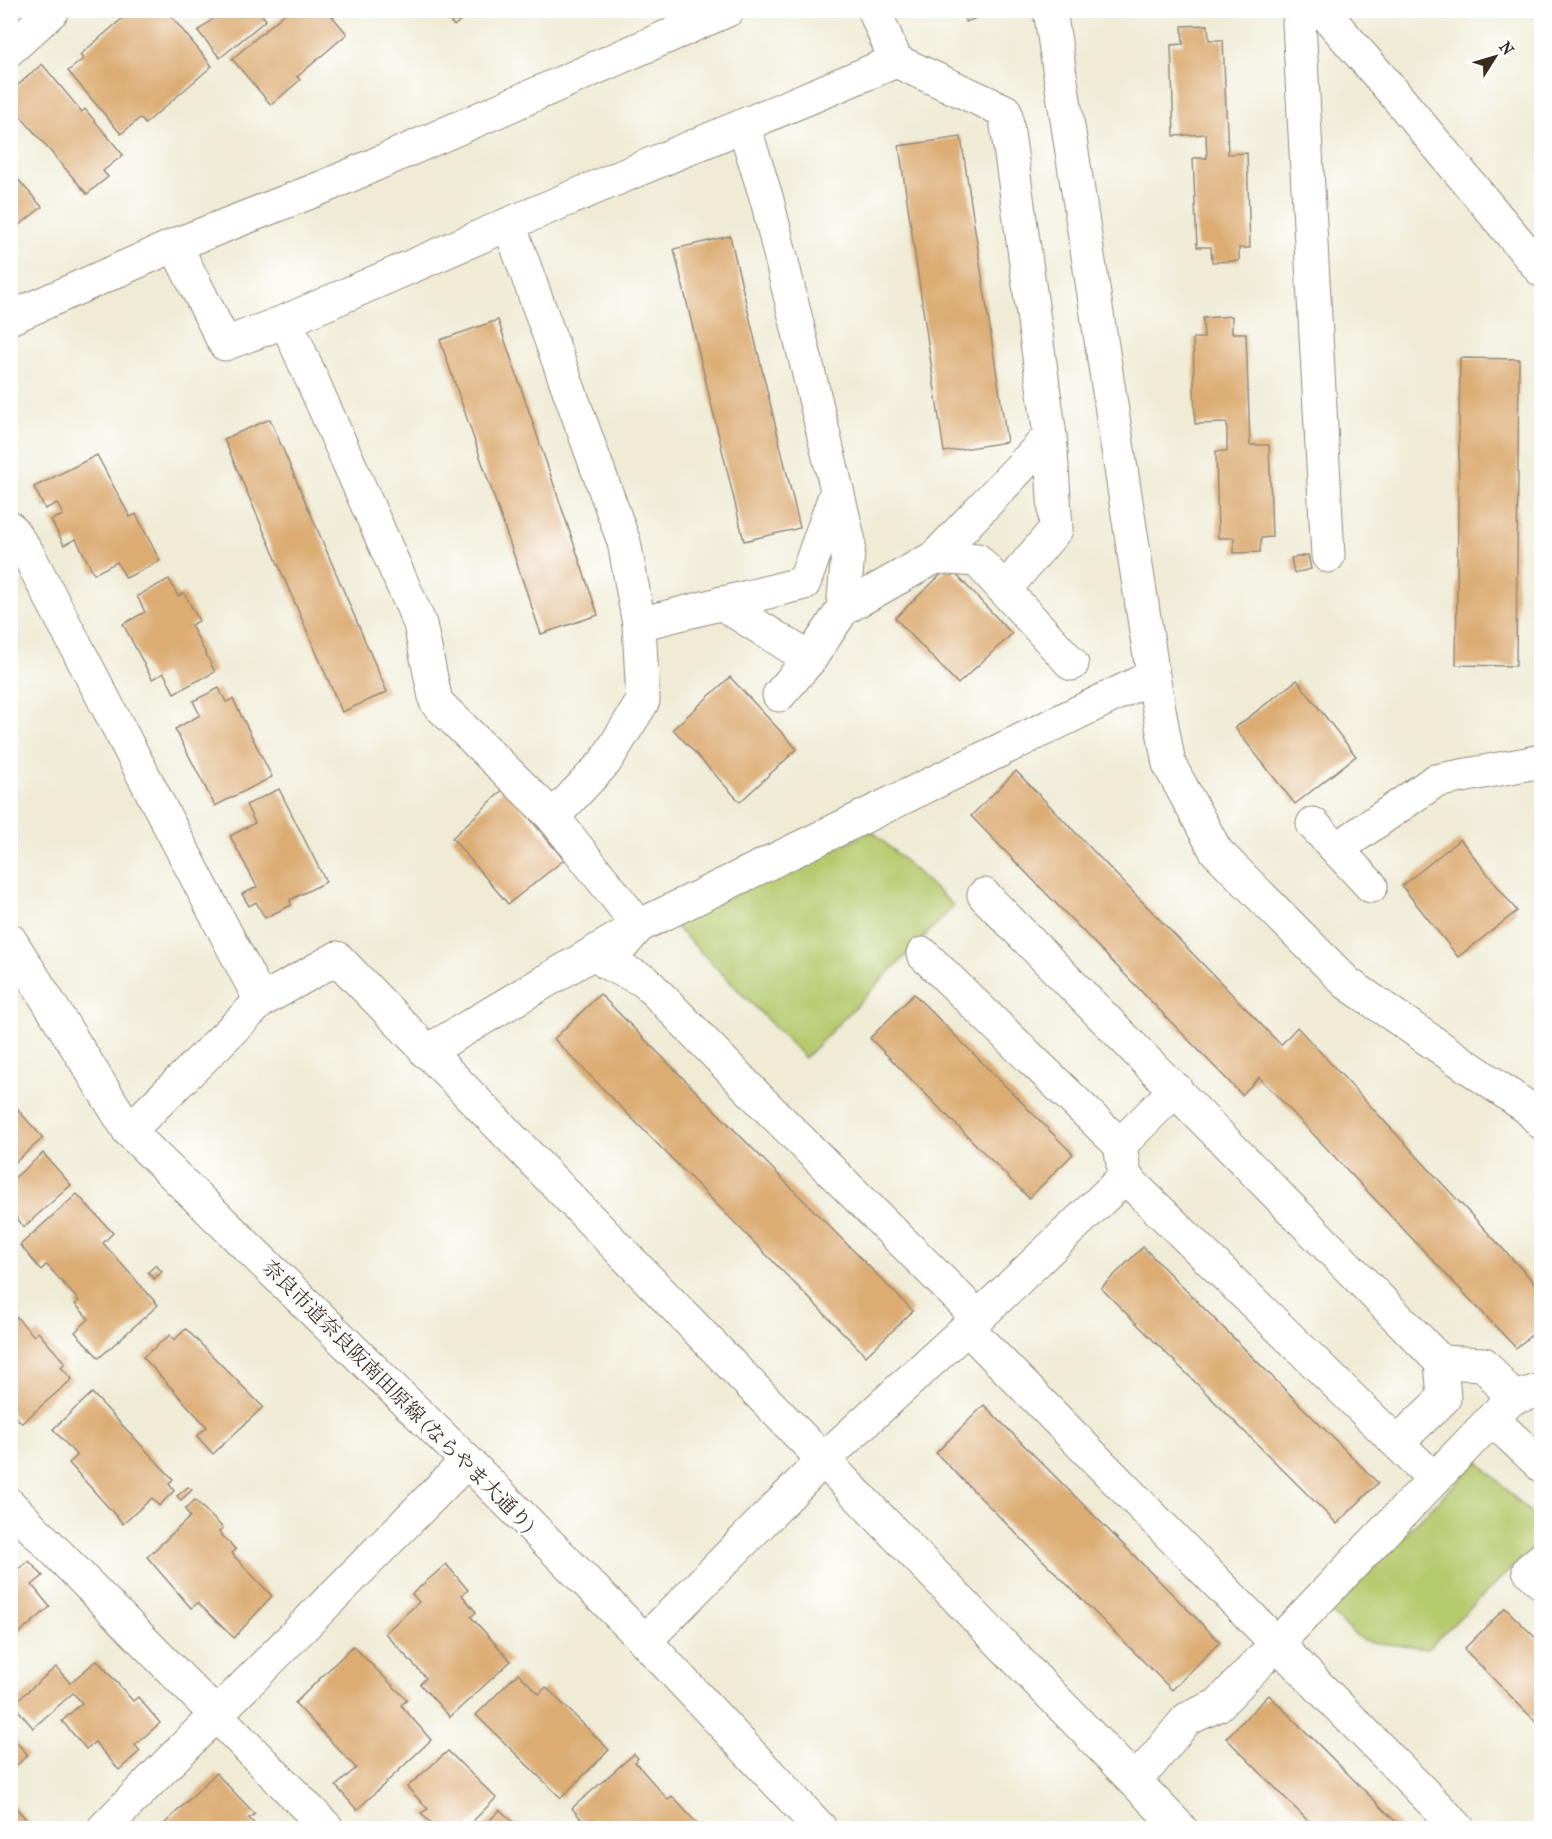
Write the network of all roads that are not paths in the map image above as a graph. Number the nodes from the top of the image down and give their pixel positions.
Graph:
1 (52, 10) edge
2 (728, 10) edge
3 (874, 10) edge
4 (1050, 10) edge
5 (1310, 10) edge
6 (1322, 10) edge
7 (10, 49) edge
8 (896, 62) junction
9 (744, 126) junction
10 (509, 224) junction
11 (175, 245) junction
12 (1542, 271) edge
13 (10, 318) edge
14 (286, 321) junction
15 (1050, 436) junction
16 (837, 490) junction
17 (16, 548) edge
18 (1328, 556) dead end
19 (935, 557) junction
20 (1005, 589) junction
21 (722, 603) junction
22 (843, 609) junction
23 (639, 624) junction
24 (810, 660) junction
25 (1072, 664) dead end
26 (1153, 676) junction
27 (779, 695) dead end
28 (1542, 761) edge
29 (553, 817) junction
30 (1313, 824) dead end
31 (1338, 849) junction
32 (1371, 886) dead end
33 (984, 896) dead end
34 (639, 926) junction
35 (10, 940) edge
36 (923, 954) dead end
37 (261, 1002) junction
38 (426, 1052) junction
39 (1176, 1089) junction
40 (1542, 1124) edge
41 (129, 1131) junction
42 (1120, 1145) junction
43 (1125, 1177) junction
44 (972, 1323) junction
45 (1441, 1362) junction
46 (1515, 1402) edge
47 (1398, 1442) junction
48 (824, 1459) junction
49 (467, 1461) junction
50 (1542, 1466) edge
51 (1434, 1479) junction
52 (10, 1504) edge
53 (1542, 1558) edge
54 (1542, 1583) edge
55 (645, 1641) junction
56 (1278, 1642) junction
57 (218, 1715) junction
58 (1133, 1780) junction
59 (104, 1828) edge
60 (327, 1828) edge
61 (820, 1828) edge
62 (1180, 1828) edge
63 (1458, 1828) edge

1 - 7 street
2 - 11 street
3 - 8 street
4 - 26 street
5 - 18 street
6 - 12 street
8 - 9 street
8 - 15 street
9 - 10 street
9 - 16 street
10 - 14 street
10 - 23 street
11 - 13 street
11 - 14 street
14 - 29 street
15 - 19 street
15 - 20 street
16 - 21 street
16 - 22 street
17 - 37 street
19 - 20 street
19 - 22 street
20 - 25 street
21 - 23 street
21 - 24 street
22 - 24 street
23 - 29 street
24 - 27 street
26 - 34 street
26 - 40 street
28 - 31 street
29 - 34 street
30 - 31 street
31 - 32 street
33 - 39 street
34 - 38 street
34 - 44 street
35 - 41 street, 奈良市道奈良阪南田原線 (ならやま大通り)
36 - 42 street
37 - 38 street
37 - 41 street
38 - 48 street
39 - 42 street
39 - 45 street
41 - 49 street, 奈良市道奈良阪南田原線 (ならやま大通り)
42 - 43 street
43 - 44 street
43 - 47 street
44 - 48 street
44 - 56 street
45 - 46 street
45 - 47 street
46 - 50 street
46 - 51 street
47 - 51 street
48 - 55 street
48 - 58 street
49 - 55 street, 奈良市道奈良阪南田原線 (ならやま大通り)
49 - 57 street
51 - 56 street
52 - 57 street
53 - 54 street
55 - 61 street, 奈良市道奈良阪南田原線 (ならやま大通り)
56 - 58 street
56 - 63 street
57 - 59 street
57 - 60 street
58 - 62 street

